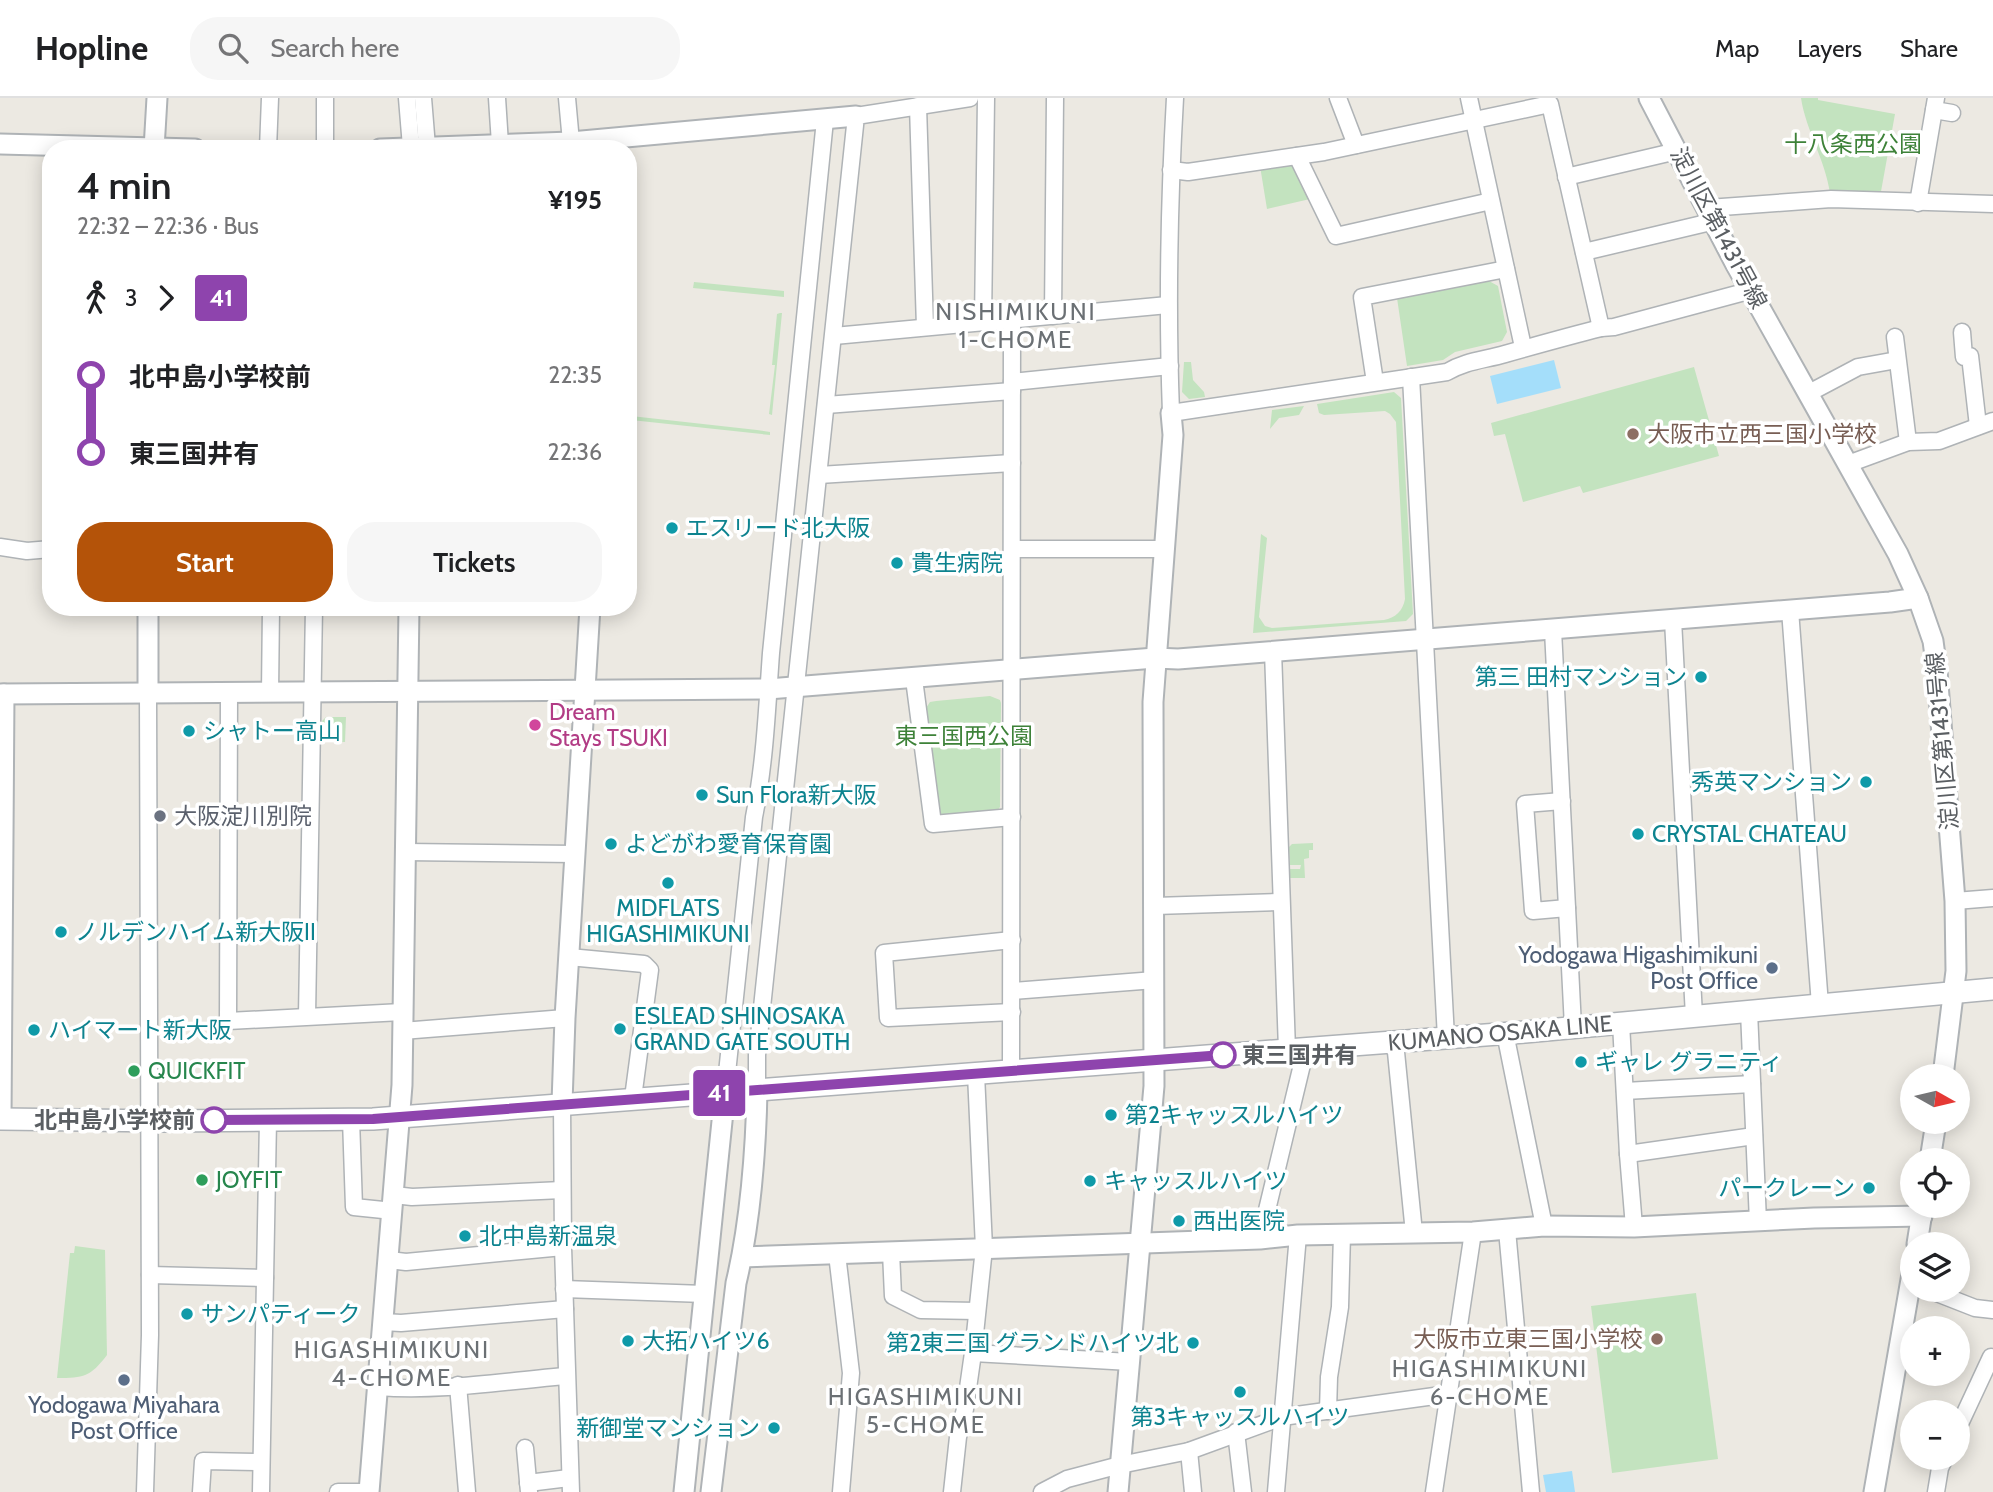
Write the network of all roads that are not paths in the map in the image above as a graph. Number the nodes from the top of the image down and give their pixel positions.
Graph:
1 (157, 98) edge
2 (270, 98) edge
3 (325, 98) edge
4 (407, 98) edge
5 (423, 98) edge
6 (497, 98) edge
7 (567, 98) edge
8 (970, 98) edge
9 (986, 98) edge
10 (1055, 98) edge
11 (1175, 98) edge
12 (1338, 98) edge
13 (1469, 98) edge
14 (1649, 98) edge
15 (1935, 104) edge
16 (918, 106) junction
17 (1952, 113) dead end
18 (856, 116) junction
19 (825, 120) junction
20 (1474, 120) junction
21 (154, 140) edge
22 (268, 140) edge
23 (325, 140) edge
24 (416, 140) edge
25 (419, 140) edge
26 (500, 140) edge
27 (571, 140) edge
28 (637, 141) edge
29 (0, 144) edge
30 (42, 145) edge
31 (1356, 145) junction
32 (1677, 151) junction
33 (1297, 156) junction
34 (1171, 170) junction
35 (1566, 177) junction
36 (1491, 201) junction
37 (1918, 203) junction
38 (1993, 204) edge
39 (1711, 215) junction
40 (1584, 252) junction
41 (1506, 270) junction
42 (1752, 290) junction
43 (1168, 304) junction
44 (1053, 316) junction
45 (1012, 319) junction
46 (984, 322) junction
47 (925, 327) junction
48 (1601, 328) junction
49 (1962, 332) dead end
50 (834, 336) junction
51 (1895, 337) dead end
52 (1523, 347) junction
53 (1897, 360) junction
54 (1170, 366) junction
55 (1411, 377) junction
56 (1375, 382) junction
57 (1012, 386) junction
58 (1808, 393) junction
59 (826, 405) junction
60 (1171, 413) junction
61 (1985, 424) edge
62 (1908, 442) junction
63 (1012, 463) junction
64 (1848, 464) junction
65 (819, 475) junction
66 (0, 547) edge
67 (1163, 549) junction
68 (42, 550) edge
69 (1013, 550) junction
70 (1918, 598) junction
71 (1790, 610) junction
72 (148, 616) edge
73 (271, 616) edge
74 (314, 616) edge
75 (409, 616) edge
76 (589, 616) edge
77 (1673, 620) junction
78 (1553, 630) junction
79 (1425, 639) junction
80 (1273, 651) junction
81 (1155, 658) junction
82 (1013, 671) junction
83 (914, 679) junction
84 (795, 688) junction
85 (768, 689) junction
86 (407, 692) junction
87 (585, 692) junction
88 (270, 693) junction
89 (314, 693) junction
90 (2, 694) edge
91 (148, 694) junction
92 (229, 694) junction
93 (1562, 801) junction
94 (1012, 817) junction
95 (405, 852) junction
96 (575, 854) junction
97 (1993, 898) edge
98 (1955, 901) junction
99 (1281, 902) junction
100 (1155, 906) junction
101 (1567, 908) junction
102 (1012, 940) junction
103 (569, 957) junction
104 (1155, 980) junction
105 (1993, 989) edge
106 (1012, 991) junction
107 (1955, 992) junction
108 (1820, 1005) junction
109 (1749, 1011) junction
110 (1012, 1012) junction
111 (307, 1016) junction
112 (1694, 1016) junction
113 (565, 1018) junction
114 (402, 1021) junction
115 (1621, 1023) junction
116 (1573, 1027) junction
117 (1505, 1033) junction
118 (1446, 1038) junction
119 (1395, 1042) junction
120 (1296, 1049) junction
121 (1155, 1060) junction
122 (1945, 1064) edge
123 (1011, 1071) junction
124 (976, 1074) junction
125 (1752, 1084) junction
126 (757, 1090) junction
127 (1625, 1091) junction
128 (724, 1092) junction
129 (633, 1098) junction
130 (562, 1103) junction
131 (400, 1116) junction
132 (0, 1119) edge
133 (351, 1119) junction
134 (268, 1120) junction
135 (150, 1121) junction
136 (1755, 1136) junction
137 (1628, 1154) junction
138 (562, 1190) junction
139 (394, 1203) junction
140 (1900, 1212) edge
141 (1758, 1222) junction
142 (1544, 1226) junction
143 (1634, 1227) junction
144 (1507, 1230) junction
145 (1473, 1232) junction
146 (1413, 1233) junction
147 (1342, 1234) junction
148 (1298, 1235) junction
149 (1260, 1239) junction
150 (1141, 1242) junction
151 (563, 1247) junction
152 (984, 1248) junction
153 (891, 1252) junction
154 (837, 1254) junction
155 (742, 1258) junction
156 (389, 1260) junction
157 (150, 1275) junction
158 (265, 1278) junction
159 (564, 1289) junction
160 (704, 1294) junction
161 (1908, 1302) edge
162 (1960, 1302) edge
163 (565, 1309) junction
164 (1993, 1310) edge
165 (977, 1311) junction
166 (383, 1322) junction
167 (973, 1353) junction
168 (1993, 1358) edge
169 (1130, 1362) junction
170 (566, 1376) junction
171 (458, 1385) junction
172 (378, 1387) junction
173 (1449, 1394) junction
174 (1970, 1403) edge
175 (1328, 1411) junction
176 (1282, 1417) junction
177 (1236, 1433) junction
178 (525, 1448) dead end
179 (1189, 1451) junction
180 (261, 1462) junction
181 (1120, 1465) junction
182 (1940, 1470) edge
183 (570, 1485) edge
184 (528, 1488) edge
185 (145, 1492) edge
186 (201, 1492) edge
187 (261, 1492) edge
188 (338, 1492) edge
189 (362, 1492) edge
190 (369, 1492) edge
191 (467, 1492) edge
192 (684, 1492) edge
193 (711, 1492) edge
194 (841, 1492) edge
195 (952, 1492) edge
196 (1042, 1492) edge
197 (1118, 1492) edge
198 (1193, 1492) edge
199 (1243, 1492) edge
200 (1276, 1492) edge
201 (1434, 1492) edge
202 (1531, 1492) edge
203 (1874, 1492) edge
204 (1936, 1492) edge

1 - 21 street
2 - 22 street
3 - 23 street
4 - 24 street
5 - 25 street
6 - 26 street
7 - 27 street
8 - 16 street
9 - 46 street
10 - 44 street
11 - 34 street
12 - 31 street
13 - 20 street
14 - 32 street, 淀川区第1431号線
15 - 17 street
15 - 37 street
16 - 18 street
16 - 47 street
18 - 19 street
18 - 50 street
19 - 28 street
19 - 85 street
20 - 31 street
20 - 35 street
20 - 36 street
29 - 30 street
31 - 33 street
32 - 35 street
32 - 39 street, 淀川区第1431号線
33 - 34 street
33 - 36 street
34 - 43 street
35 - 40 street
36 - 41 street
37 - 38 street
37 - 39 street
39 - 40 street
39 - 42 street, 淀川区第1431号線
40 - 48 street
41 - 52 street
41 - 56 street
42 - 48 street
42 - 58 street, 淀川区第1431号線
43 - 44 street
43 - 54 street
44 - 45 street
45 - 46 street
45 - 57 street
46 - 47 street
47 - 50 street
48 - 52 street
49 - 61 street
50 - 59 street
51 - 53 street
52 - 55 street
53 - 58 street
53 - 62 street
54 - 57 street
54 - 60 street
55 - 56 street
55 - 79 street
56 - 60 street
57 - 59 street
57 - 63 street
58 - 64 street, 淀川区第1431号線
59 - 65 street
60 - 67 street
61 - 62 street
62 - 64 street
63 - 65 street
63 - 69 street
64 - 70 street, 淀川区第1431号線
65 - 84 street
66 - 68 street
67 - 69 street
67 - 81 street
69 - 82 street
70 - 71 street
70 - 98 street, 淀川区第1431号線
71 - 77 street
71 - 108 street
72 - 91 street
73 - 88 street
74 - 89 street
75 - 86 street
76 - 87 street
77 - 78 street
77 - 112 street
78 - 79 street
78 - 93 street
79 - 80 street
79 - 118 street
80 - 81 street
80 - 99 street
81 - 82 street
81 - 100 street
82 - 83 street
82 - 94 street
83 - 84 street
83 - 94 street
84 - 85 street
84 - 126 street
85 - 87 street
85 - 128 street
86 - 87 street
86 - 89 street
86 - 95 street
87 - 96 street
88 - 89 street
88 - 92 street
89 - 111 street
90 - 91 street
90 - 132 street
91 - 92 street
91 - 135 street
92 - 111 street
93 - 101 street
93 - 101 street
94 - 102 street
95 - 96 street
95 - 114 street
96 - 103 street
97 - 98 street
98 - 107 street, 淀川区第1431号線
99 - 100 street
99 - 120 street
100 - 104 street
101 - 116 street
102 - 106 street
102 - 110 street
103 - 113 street
103 - 129 street
104 - 106 street
104 - 121 street
105 - 107 main road, KUMANO OSAKA LINE
106 - 110 street
107 - 108 main road, KUMANO OSAKA LINE
107 - 122 street, 淀川区第1431号線
108 - 109 main road, KUMANO OSAKA LINE
109 - 112 main road, KUMANO OSAKA LINE
109 - 125 street
110 - 123 street
111 - 114 street
112 - 115 main road, KUMANO OSAKA LINE
113 - 114 street
113 - 130 street
114 - 131 street
115 - 116 main road, KUMANO OSAKA LINE
115 - 127 street
116 - 117 main road, KUMANO OSAKA LINE
117 - 118 main road, KUMANO OSAKA LINE
117 - 142 street
118 - 119 main road, KUMANO OSAKA LINE
119 - 120 main road, KUMANO OSAKA LINE
119 - 146 street
120 - 121 main road, KUMANO OSAKA LINE
120 - 149 street
121 - 123 main road, KUMANO OSAKA LINE
121 - 150 street
123 - 124 main road, KUMANO OSAKA LINE
124 - 126 main road, KUMANO OSAKA LINE
124 - 152 street
125 - 127 street
125 - 136 street
126 - 128 main road, KUMANO OSAKA LINE
126 - 155 street
127 - 137 street
128 - 129 main road, KUMANO OSAKA LINE
128 - 160 street
129 - 130 main road, KUMANO OSAKA LINE
130 - 131 main road, KUMANO OSAKA LINE
130 - 138 street
131 - 133 main road, KUMANO OSAKA LINE
131 - 139 street
132 - 135 main road, KUMANO OSAKA LINE
133 - 134 main road, KUMANO OSAKA LINE
133 - 139 street
134 - 135 main road, KUMANO OSAKA LINE
134 - 158 street
135 - 157 street
136 - 137 street
136 - 141 street
137 - 143 street
138 - 139 street
138 - 151 street
139 - 156 street
140 - 141 street
141 - 143 street
142 - 143 street
142 - 144 street
144 - 145 street
144 - 202 street
145 - 146 street
145 - 173 street
146 - 147 street
147 - 148 street
147 - 175 street
148 - 149 street
148 - 176 street
149 - 150 street
150 - 152 street
150 - 169 street
151 - 156 street
151 - 159 street
152 - 153 street
152 - 165 street
153 - 154 street
153 - 165 street
154 - 155 street
154 - 194 street
155 - 193 street
156 - 166 street
157 - 158 street
157 - 185 street
158 - 180 street
159 - 160 street
159 - 163 street
160 - 192 street
161 - 203 street
162 - 164 street
163 - 166 street
163 - 170 street
165 - 167 street
166 - 172 street
167 - 169 street
167 - 195 street
168 - 174 street
169 - 181 street
170 - 171 street
170 - 183 street
171 - 172 street
171 - 191 street
172 - 190 street
173 - 175 street
173 - 201 street
175 - 176 street
176 - 177 street
176 - 200 street
177 - 179 street
177 - 199 street
178 - 184 street
179 - 181 street
179 - 198 street
180 - 186 street
180 - 187 street
181 - 196 street
181 - 197 street
182 - 204 street
183 - 184 street
188 - 189 street

